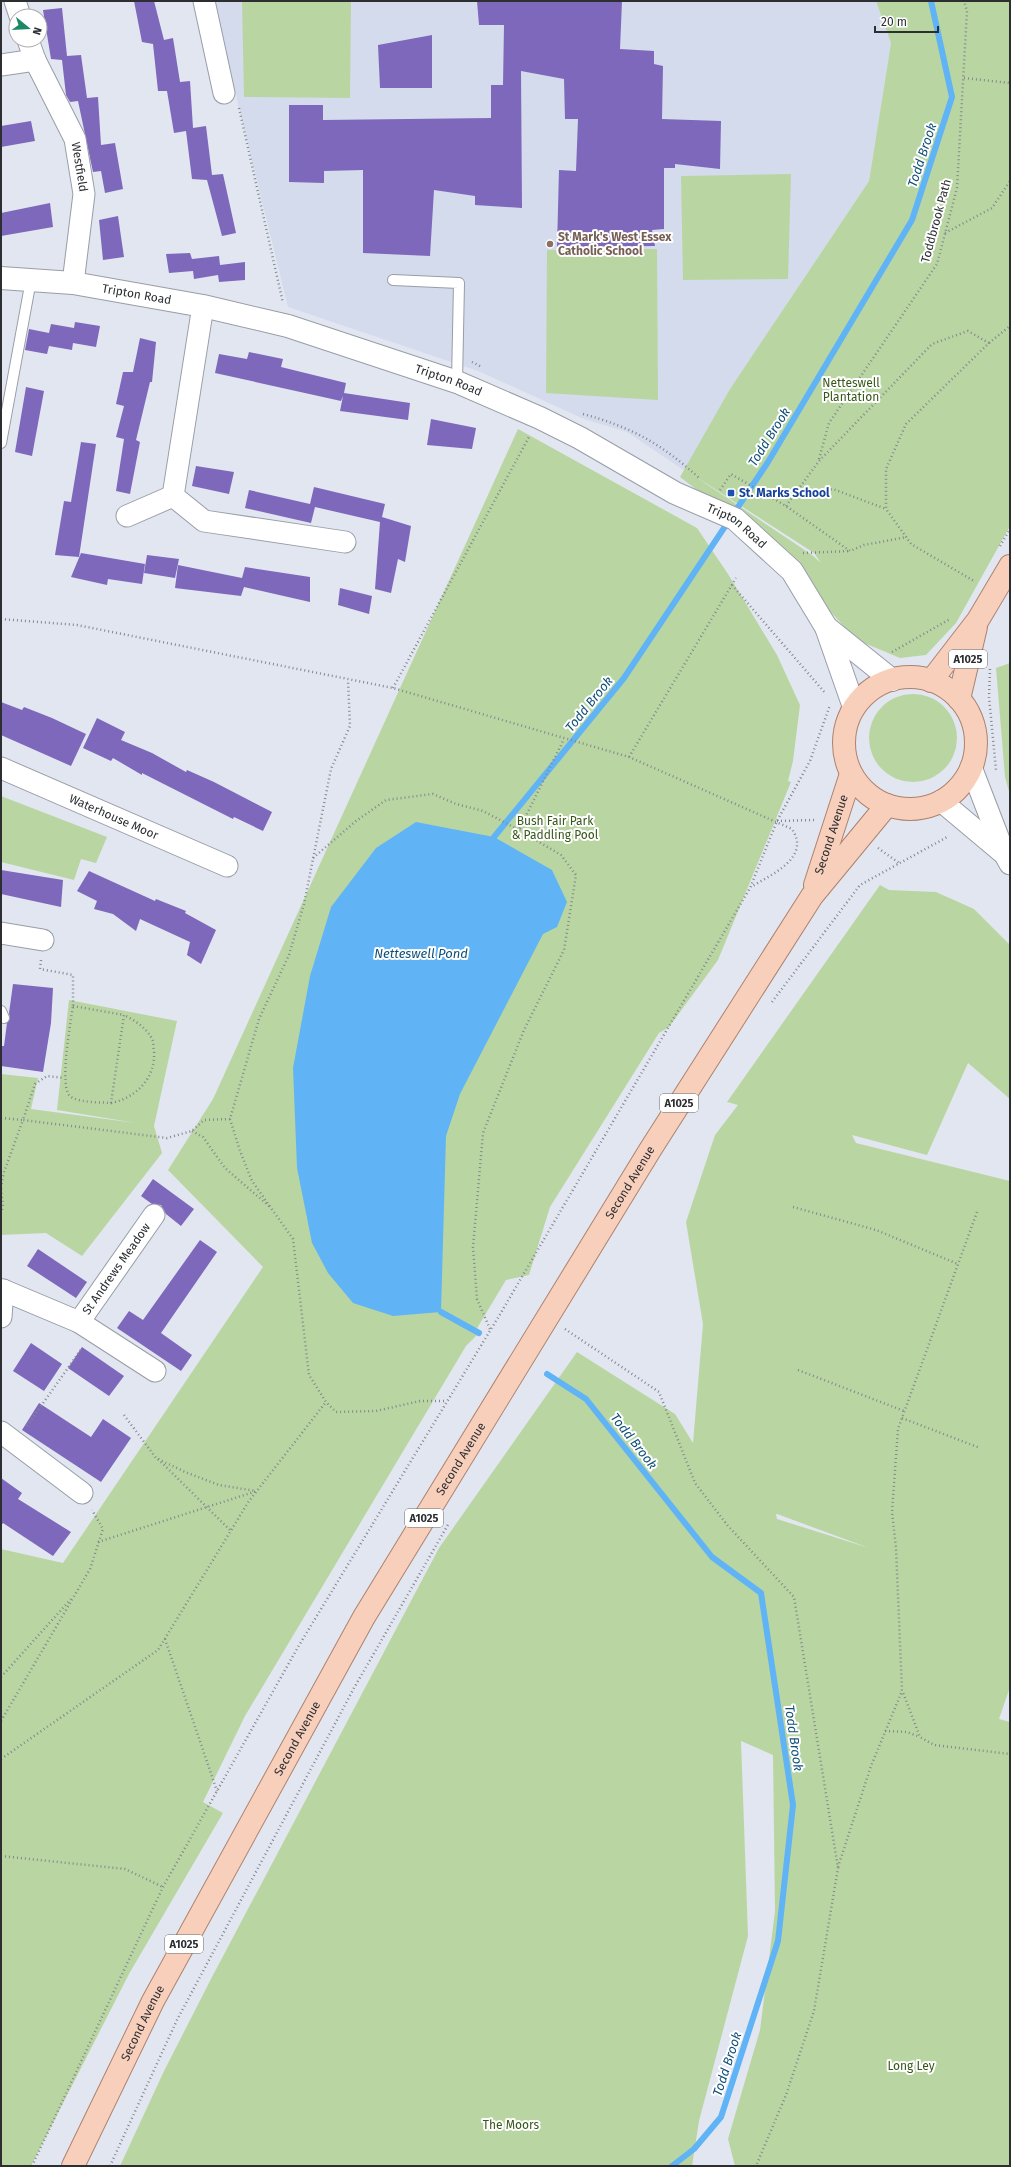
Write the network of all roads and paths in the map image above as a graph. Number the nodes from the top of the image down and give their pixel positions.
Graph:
1 (204, 1) edge
2 (964, 1) edge
3 (31, 48) edge
4 (35, 60) junction
5 (1, 65) edge
6 (964, 78) junction
7 (1010, 82) edge
8 (224, 93) joint
9 (1010, 181) edge
10 (944, 234) junction
11 (1, 278) edge
12 (31, 280) junction
13 (393, 280) dead end
14 (73, 284) junction
15 (283, 304) dead end
16 (203, 306) junction
17 (1010, 326) edge
18 (989, 342) junction
19 (457, 382) junction
20 (540, 418) junction
21 (1, 443) edge
22 (819, 461) junction
23 (795, 494) junction
24 (717, 495) dead end
25 (173, 496) junction
26 (786, 506) junction
27 (886, 509) junction
28 (127, 516) dead end
29 (1010, 529) edge
30 (907, 537) junction
31 (345, 542) dead end
32 (797, 548) dead end
33 (850, 551) junction
34 (1004, 557) edge
35 (736, 578) dead end
36 (974, 581) dead end
37 (732, 585) junction
38 (952, 617) dead end
39 (1, 619) edge
40 (978, 620) junction
41 (826, 627) junction
42 (886, 655) dead end
43 (990, 662) dead end
44 (348, 680) junction
45 (892, 680) junction
46 (931, 681) junction
47 (393, 688) junction
48 (827, 695) dead end
49 (959, 699) junction
50 (832, 701) dead end
51 (854, 708) junction
52 (564, 739) junction
53 (629, 757) junction
54 (971, 767) junction
55 (1, 768) edge
56 (851, 774) junction
57 (997, 775) dead end
58 (941, 801) junction
59 (887, 805) junction
60 (820, 819) dead end
61 (777, 822) junction
62 (518, 830) junction
63 (950, 836) dead end
64 (875, 847) dead end
65 (313, 858) junction
66 (1007, 859) edge
67 (899, 863) junction
68 (227, 866) dead end
69 (750, 888) junction
70 (812, 896) junction
71 (1, 933) edge
72 (43, 940) joint
73 (72, 1006) junction
74 (769, 1007) dead end
75 (124, 1015) junction
76 (64, 1078) junction
77 (111, 1103) junction
78 (1, 1118) edge
79 (230, 1119) junction
80 (23, 1120) junction
81 (192, 1131) junction
82 (1, 1189) edge
83 (792, 1207) dead end
84 (275, 1211) junction
85 (977, 1212) dead end
86 (1, 1213) edge
87 (154, 1215) dead end
88 (958, 1264) junction
89 (2, 1290) edge
90 (1, 1317) edge
91 (569, 1322) dead end
92 (86, 1327) junction
93 (565, 1328) junction
94 (490, 1330) junction
95 (561, 1335) dead end
96 (798, 1370) dead end
97 (155, 1371) dead end
98 (446, 1401) junction
99 (326, 1402) junction
100 (904, 1411) junction
101 (124, 1415) dead end
102 (902, 1418) junction
103 (8, 1438) edge
104 (980, 1448) dead end
105 (156, 1458) junction
106 (257, 1491) junction
107 (82, 1493) joint
108 (207, 1508) junction
109 (453, 1516) dead end
110 (231, 1532) junction
111 (98, 1542) junction
112 (75, 1594) junction
113 (165, 1639) junction
114 (1, 1677) edge
115 (902, 1690) junction
116 (1, 1721) edge
117 (885, 1731) junction
118 (920, 1737) junction
119 (1010, 1754) edge
120 (1, 1759) edge
121 (217, 1791) junction
122 (1, 1856) edge
123 (838, 1868) junction
124 (163, 1887) junction
125 (32, 2166) edge
126 (73, 2166) edge
127 (110, 2166) edge
128 (756, 2166) edge

1 - 8 street
2 - 6 path, Toddbrook Path
3 - 4 street, Westfield
4 - 5 street
4 - 14 street, Westfield
6 - 7 path
6 - 10 path, Toddbrook Path
8 - 15 path
9 - 10 path
10 - 22 path, Toddbrook Path
11 - 12 street, Tripton Road
12 - 14 street, Tripton Road
12 - 21 lane
13 - 19 lane
14 - 16 street, Tripton Road
16 - 19 street, Tripton Road
16 - 25 street
17 - 18 path
18 - 22 path
18 - 27 path
19 - 20 street, Tripton Road
20 - 41 street, Tripton Road
20 - 47 path
22 - 23 path
23 - 26 path
23 - 27 path
24 - 26 path
25 - 28 street
25 - 31 street
26 - 33 path
27 - 30 path
29 - 34 path
30 - 33 path
30 - 36 path
32 - 33 path
34 - 40 main road, A1025
35 - 37 path
37 - 48 path
37 - 53 path
38 - 42 path
39 - 44 path
40 - 46 main road, A1025
40 - 49 main road, A1025
41 - 45 street, Tripton Road
41 - 51 street, Tripton Road
43 - 57 path
44 - 47 path
44 - 65 path
45 - 46 main road
45 - 51 main road
46 - 49 main road
47 - 52 path
49 - 54 main road
50 - 61 path
51 - 56 main road
52 - 53 path
52 - 62 path
53 - 61 path
54 - 58 main road
54 - 66 street
55 - 68 street, Waterhouse Moor
56 - 59 main road
56 - 70 main road, Second Avenue / A1025
58 - 59 main road
58 - 66 street
59 - 70 main road, Second Avenue / A1025
60 - 61 path
61 - 69 path
61 - 69 path
62 - 65 path
62 - 94 path
63 - 67 path
64 - 67 path
65 - 79 path
67 - 74 path
69 - 94 path
70 - 126 main road, Second Avenue / A1025
71 - 72 street
72 - 73 path
73 - 75 path
73 - 76 path
75 - 77 path
75 - 77 path
76 - 77 path
76 - 80 path
78 - 80 path
79 - 81 path
79 - 84 path
80 - 81 path
80 - 82 path
81 - 84 path
82 - 86 path
83 - 88 path
84 - 99 path
85 - 88 path
87 - 92 street, St Andrews Meadow
88 - 100 path
89 - 90 street
89 - 92 street, St Andrews Meadow
91 - 93 path
92 - 97 street, St Andrews Meadow
92 - 103 path
93 - 95 path
93 - 123 path
94 - 98 path
96 - 100 path
98 - 99 path
98 - 121 path
99 - 106 path
100 - 102 path
101 - 105 path
102 - 104 path
102 - 115 path
103 - 107 street
105 - 106 path
105 - 108 path
106 - 108 path
106 - 110 path
107 - 111 path
108 - 110 path
108 - 111 path
109 - 127 path
110 - 113 path
111 - 112 path
112 - 114 path
112 - 116 path
113 - 120 path
113 - 121 path
115 - 117 path
115 - 118 path
117 - 118 path
117 - 123 path
118 - 119 path
121 - 124 path
122 - 124 path
123 - 128 path
124 - 125 path

